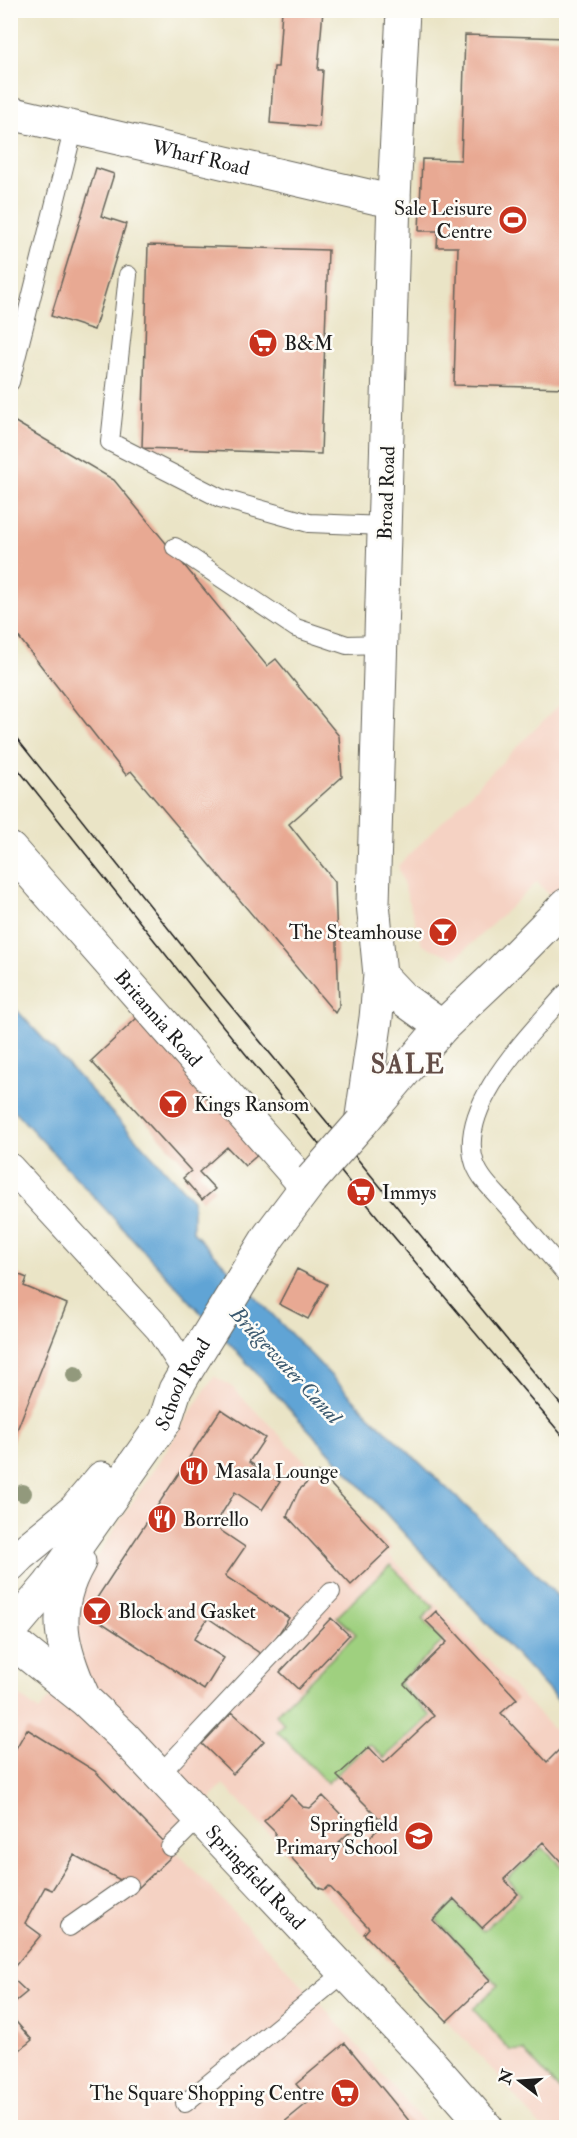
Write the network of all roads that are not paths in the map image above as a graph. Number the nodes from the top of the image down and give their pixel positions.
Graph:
1 (403, 10) edge
2 (10, 113) edge
3 (74, 127) junction
4 (394, 198) junction
5 (128, 275) dead end
6 (10, 381) edge
7 (384, 526) junction
8 (175, 547) dead end
9 (381, 644) junction
10 (10, 849) edge
11 (562, 920) edge
12 (380, 975) junction
13 (567, 993) edge
14 (442, 1027) junction
15 (361, 1123) junction
16 (10, 1167) edge
17 (309, 1182) junction
18 (567, 1274) edge
19 (181, 1381) junction
20 (165, 1421) junction
21 (10, 1565) edge
22 (332, 1592) dead end
23 (10, 1631) edge
24 (10, 1640) edge
25 (85, 1700) junction
26 (160, 1774) junction
27 (200, 1817) junction
28 (170, 1847) dead end
29 (129, 1885) dead end
30 (69, 1927) dead end
31 (344, 1973) junction
32 (185, 2103) dead end
33 (487, 2127) edge

1 - 4 main road, Broad Road
2 - 3 main road, Wharf Road
3 - 4 main road, Wharf Road
3 - 6 lane
4 - 7 main road, Broad Road
5 - 7 lane
7 - 9 main road, Broad Road
8 - 9 lane
9 - 12 main road, Broad Road
10 - 17 main road, Britannia Road
11 - 14 main road, School Road
12 - 14 main road
12 - 15 main road, Broad Road
13 - 18 lane
14 - 15 main road, School Road
15 - 17 main road, School Road, bridge
16 - 19 street
17 - 19 main road, School Road
19 - 20 main road, School Road
19 - 21 main road
20 - 23 main road, School Road
20 - 25 main road
22 - 26 lane
24 - 25 main road, Springfield Road
25 - 26 main road, Springfield Road
26 - 27 main road, Springfield Road
27 - 28 lane
27 - 31 main road, Springfield Road
29 - 30 lane
31 - 32 lane
31 - 33 main road, Springfield Road

